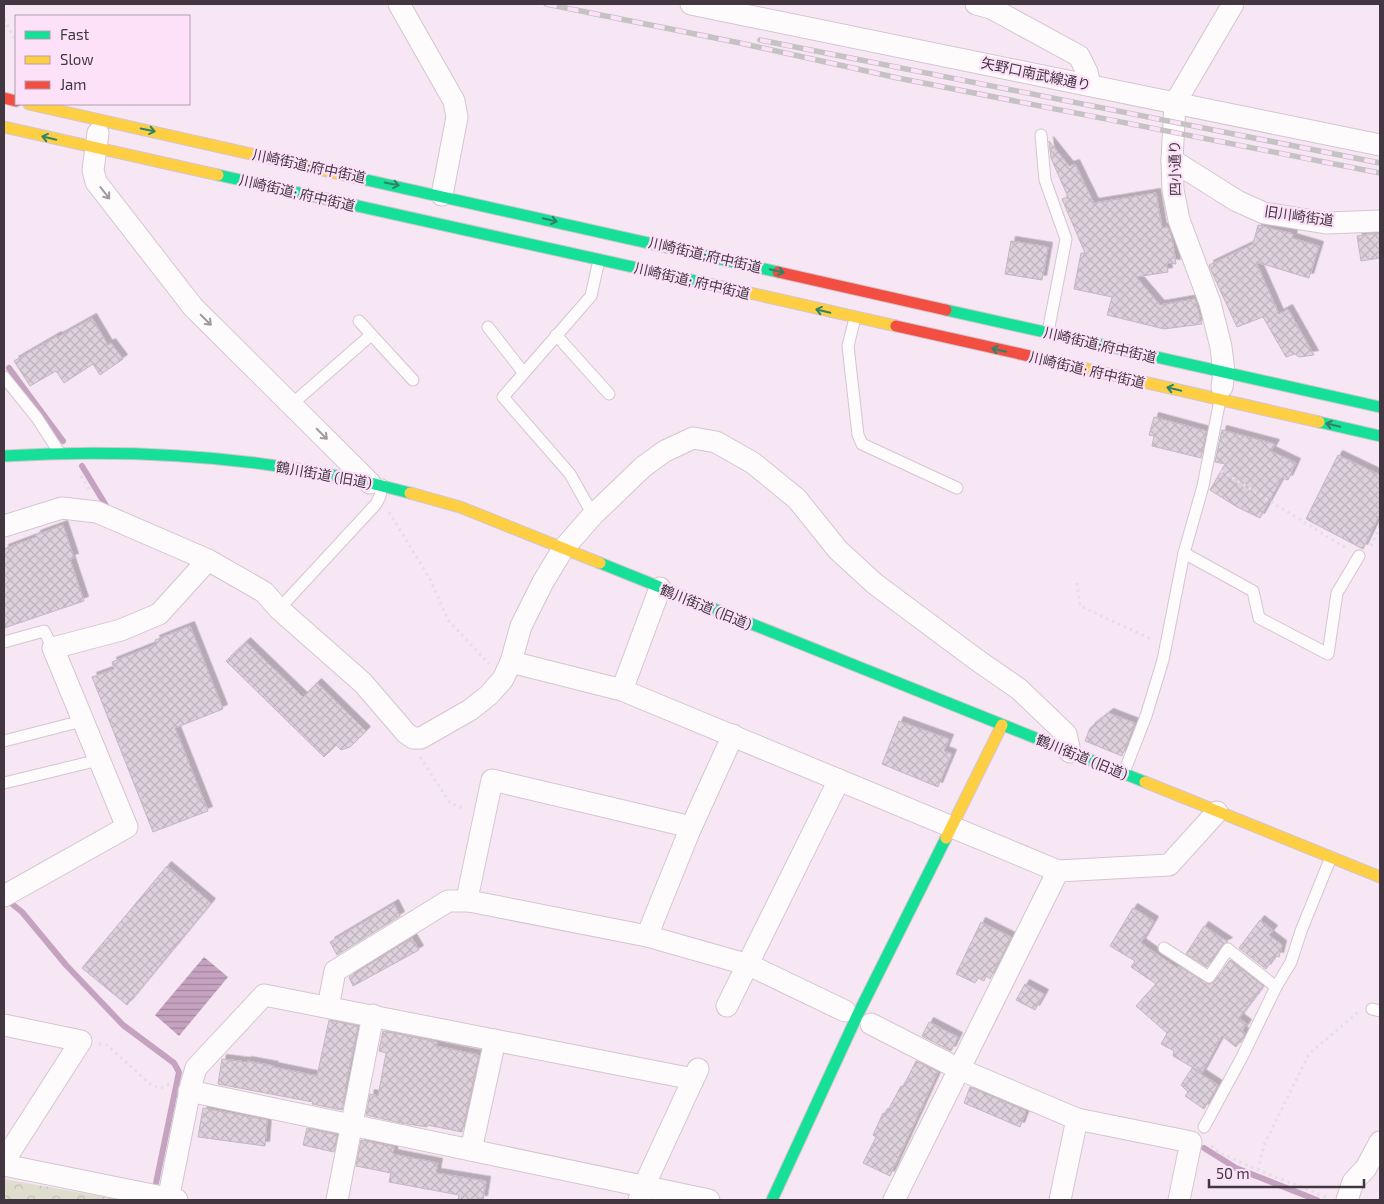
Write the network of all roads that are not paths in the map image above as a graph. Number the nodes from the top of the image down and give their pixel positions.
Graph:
1 (399, 4) edge
2 (691, 4) edge
3 (1233, 4) edge
4 (986, 5) edge
5 (1090, 85) junction
6 (1175, 103) junction
7 (33, 105) edge
8 (100, 120) junction
9 (4, 127) edge
10 (1041, 135) dead end
11 (1380, 145) edge
12 (95, 148) junction
13 (1172, 160) junction
14 (442, 195) junction
15 (1380, 221) edge
16 (599, 260) junction
17 (855, 318) junction
18 (359, 321) dead end
19 (488, 327) dead end
20 (1048, 333) junction
21 (371, 335) junction
22 (556, 335) junction
23 (523, 372) junction
24 (1224, 372) junction
25 (4, 377) edge
26 (413, 380) dead end
27 (608, 394) dead end
28 (1220, 400) junction
29 (292, 404) junction
30 (1380, 407) edge
31 (1380, 436) edge
32 (63, 452) junction
33 (4, 456) edge
34 (377, 488) junction
35 (957, 488) dead end
36 (593, 515) junction
37 (4, 526) edge
38 (563, 549) junction
39 (1184, 553) junction
40 (1359, 556) road end
41 (208, 560) junction
42 (660, 588) junction
43 (279, 609) junction
44 (4, 642) edge
45 (53, 648) junction
46 (507, 671) junction
47 (622, 690) junction
48 (82, 721) junction
49 (1002, 725) junction
50 (734, 735) junction
51 (4, 741) edge
52 (1070, 752) junction
53 (99, 760) junction
54 (1123, 775) junction
55 (839, 780) junction
56 (4, 783) edge
57 (1217, 812) junction
58 (951, 826) junction
59 (691, 827) junction
60 (1331, 857) junction
61 (1058, 871) junction
62 (1380, 877) edge
63 (8, 894) edge
64 (469, 901) junction
65 (647, 936) junction
66 (1164, 948) dead end
67 (749, 965) junction
68 (1276, 988) junction
69 (727, 1006) dead end
70 (328, 1007) junction
71 (845, 1011) dead end
72 (373, 1015) junction
73 (870, 1024) dead end
74 (4, 1025) edge
75 (495, 1040) junction
76 (959, 1069) junction
77 (180, 1087) junction
78 (1077, 1119) junction
79 (352, 1125) junction
80 (1204, 1127) road end
81 (1380, 1142) edge
82 (471, 1150) junction
83 (4, 1163) edge
84 (641, 1193) edge
85 (1337, 1199) edge
86 (171, 1200) edge
87 (337, 1200) edge
88 (709, 1200) edge
89 (772, 1200) edge
90 (894, 1200) edge
91 (1060, 1200) edge
92 (1179, 1200) edge

1 - 14 street
2 - 5 street, 矢野口南武線通り
3 - 6 street, 四小通り
4 - 5 street
5 - 6 street, 矢野口南武線通り
6 - 11 street, 矢野口南武線通り
6 - 13 street, 四小通り
7 - 8 main road, 川崎街道;府中街道
8 - 12 street
8 -> 14 main road, 川崎街道;府中街道
12 -> 9 main road, 川崎街道; 府中街道
10 - 20 lane
12 - 16 main road, 川崎街道; 府中街道
12 -> 29 street
13 - 15 street, 旧川崎街道
13 - 24 street, 四小通り
14 -> 20 main road, 川崎街道;府中街道
17 -> 16 main road, 川崎街道; 府中街道
16 - 22 lane
28 -> 17 main road, 川崎街道; 府中街道
17 - 35 lane
18 - 21 lane
19 - 23 lane
20 - 24 main road, 川崎街道;府中街道
21 - 26 lane
21 - 29 lane
22 - 23 lane
22 - 27 lane
23 - 36 lane
24 - 28 street, 四小通り
24 - 30 main road, 川崎街道;府中街道
25 - 32 lane
31 -> 28 main road, 川崎街道; 府中街道
28 - 39 lane
29 -> 34 street
32 - 33 main road, 鶴川街道 (旧道)
32 - 34 main road, 鶴川街道 (旧道)
34 - 38 main road, 鶴川街道 (旧道)
34 - 43 lane
36 - 38 street
36 - 52 street
37 - 41 street
38 - 42 main road, 鶴川街道 (旧道)
38 - 46 street
39 - 40 lane
39 - 54 lane
41 - 43 street
41 - 45 street
42 - 47 street
42 - 49 main road, 鶴川街道 (旧道)
43 - 46 street
44 - 45 lane
45 - 48 street
46 - 47 street
47 - 50 street
48 - 51 lane
48 - 53 street
49 - 52 main road, 鶴川街道 (旧道)
49 - 58 main road
50 - 55 street
50 - 59 street
52 - 54 main road, 鶴川街道 (旧道)
53 - 56 lane
53 - 63 street
54 - 57 main road, 鶴川街道 (旧道)
55 - 58 street
55 - 67 street
57 - 60 main road, 鶴川街道 (旧道)
57 - 61 street
58 - 61 street
58 - 89 main road
59 - 64 street
59 - 65 street
60 - 62 main road, 鶴川街道 (旧道)
60 - 68 lane
61 - 76 street
64 - 65 street
64 - 70 street
65 - 67 street
66 - 68 lane
67 - 69 street
67 - 71 street
68 - 80 lane
70 - 72 street
70 - 77 street
72 - 75 street
72 - 79 street
73 - 76 street
74 - 83 street
75 - 82 street
75 - 84 street
76 - 78 street
76 - 90 street
77 - 79 street
77 - 86 street
78 - 91 street
78 - 92 street
79 - 82 street
79 - 87 street
81 - 85 street
82 - 84 street
83 - 86 street
84 - 88 street

